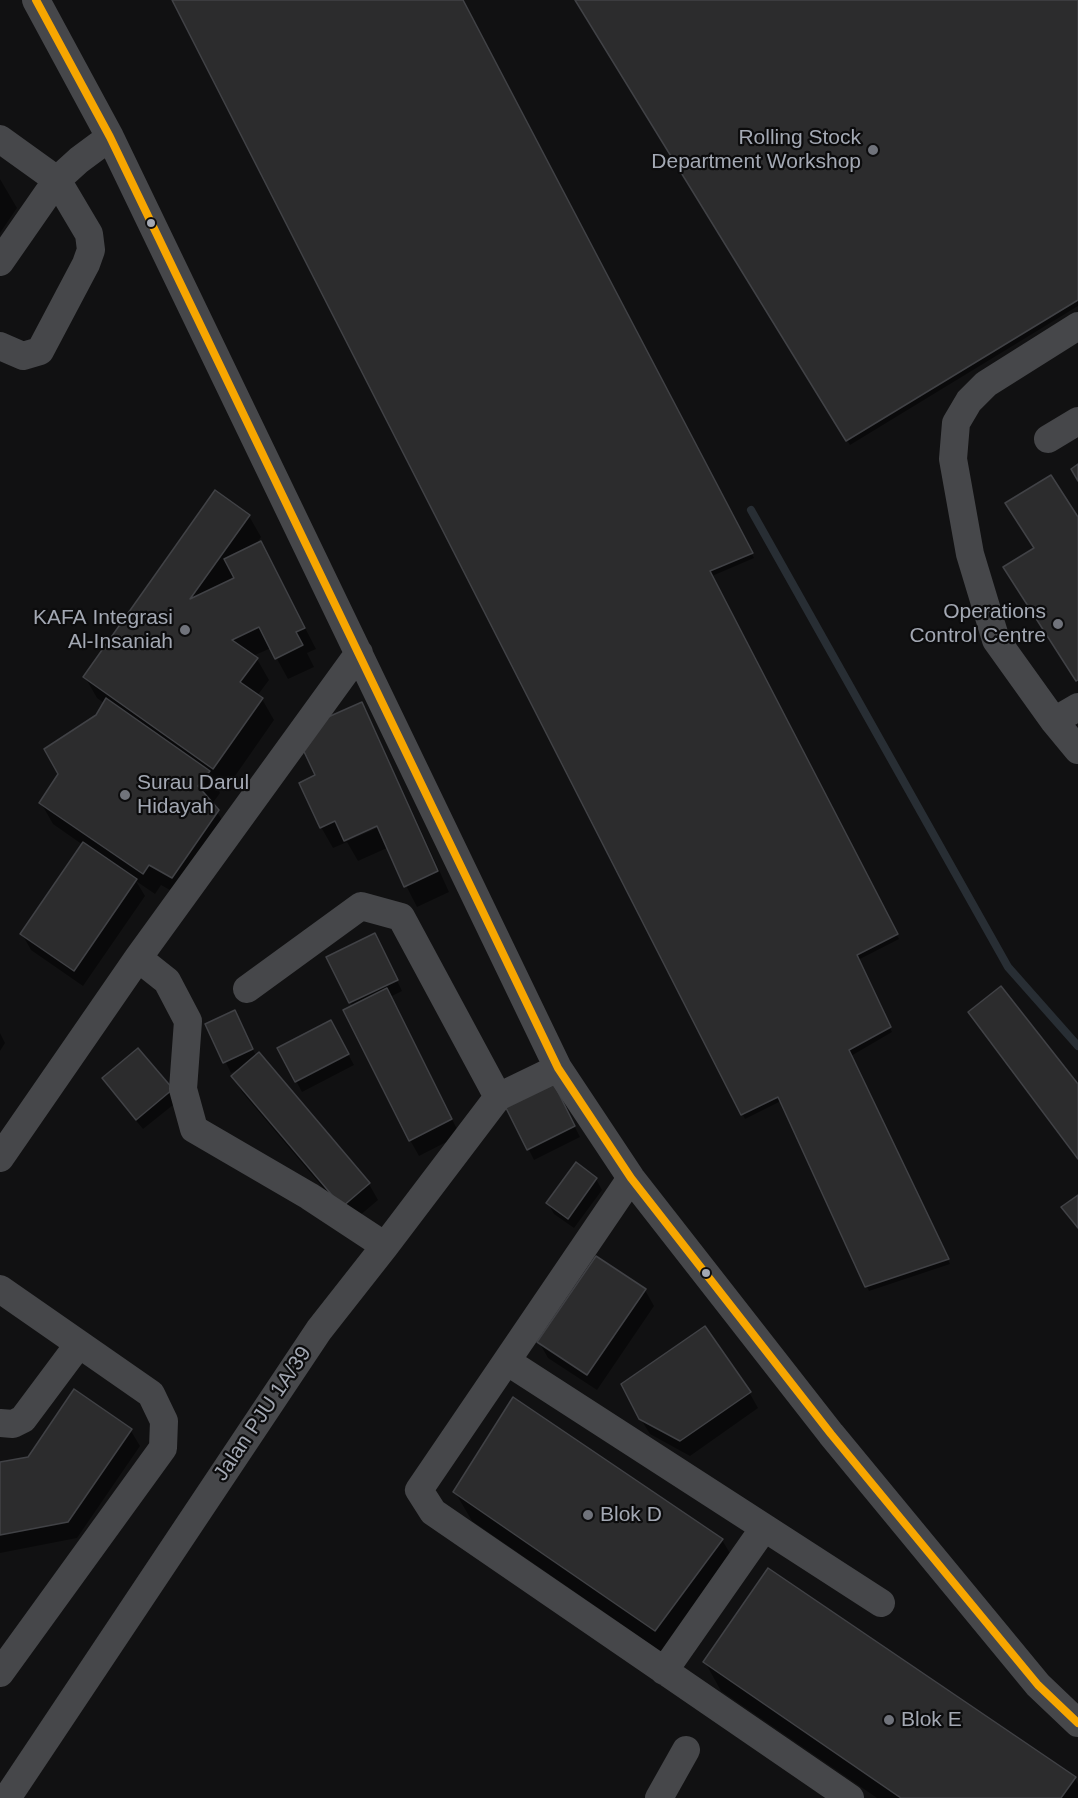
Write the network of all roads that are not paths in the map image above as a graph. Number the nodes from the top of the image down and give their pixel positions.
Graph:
1 (36, 0) edge
2 (111, 137) junction
3 (0, 139) edge
4 (57, 180) junction
5 (0, 262) edge
6 (1078, 326) edge
7 (0, 346) edge
8 (1078, 421) edge
9 (1048, 439) dead end
10 (360, 653) junction
11 (1078, 706) edge
12 (1054, 721) junction
13 (1078, 750) edge
14 (138, 958) junction
15 (247, 989) dead end
16 (558, 1068) junction
17 (498, 1097) junction
18 (0, 1158) edge
19 (631, 1178) junction
20 (386, 1246) junction
21 (0, 1289) edge
22 (79, 1344) junction
23 (508, 1362) junction
24 (0, 1423) edge
25 (764, 1528) junction
26 (880, 1603) dead end
27 (664, 1671) junction
28 (0, 1673) edge
29 (1078, 1723) edge
30 (686, 1750) dead end
31 (7, 1798) edge
32 (659, 1798) edge
33 (850, 1798) edge

1 - 2 street
2 - 4 street
2 - 10 street
3 - 4 street
4 - 5 street
4 - 7 street
6 - 12 street
8 - 9 street
10 - 14 street
10 - 16 street
11 - 12 street
12 - 13 street
14 - 18 street
14 - 20 street
15 - 17 street
16 - 17 street, Jalan PJU 1A/39
16 - 19 street
17 - 20 street, Jalan PJU 1A/39
19 - 23 street
19 - 29 street
20 - 31 street, Jalan PJU 1A/39
21 - 22 street
22 - 24 street
22 - 28 street
23 - 25 street
23 - 27 street
25 - 26 street
25 - 27 street
27 - 33 street
30 - 32 street

